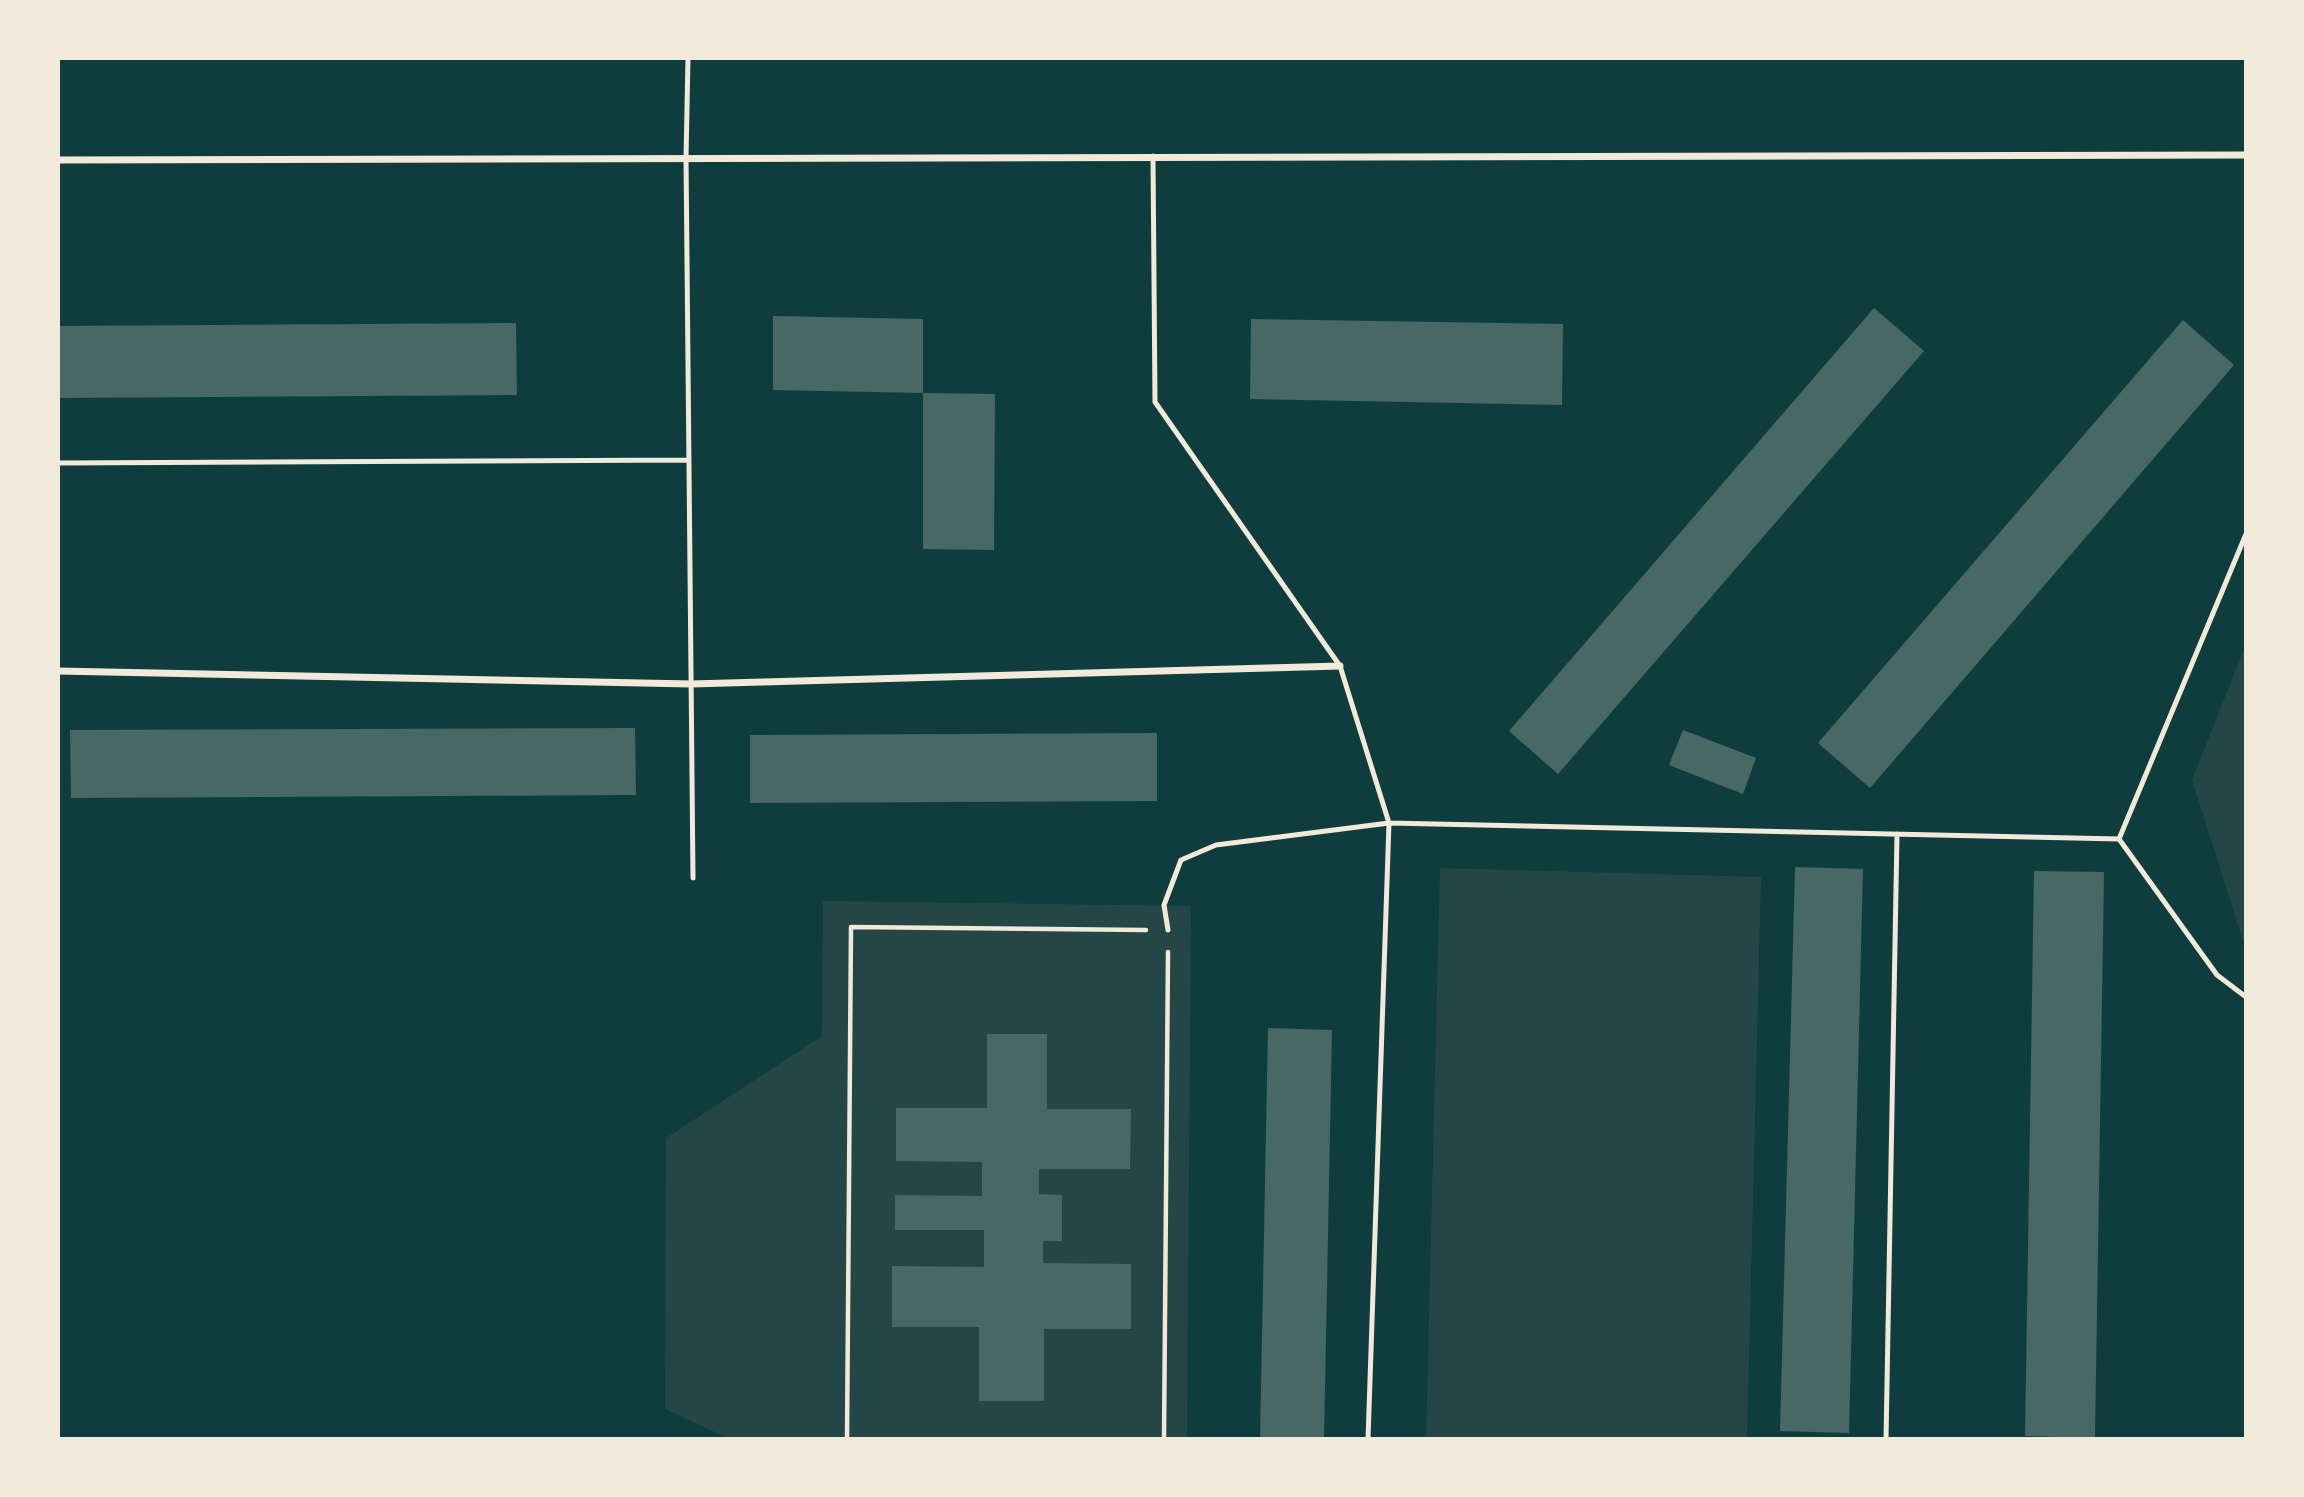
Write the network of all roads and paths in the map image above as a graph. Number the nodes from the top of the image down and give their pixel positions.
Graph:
1 (688, 58) edge
2 (2246, 155) edge
3 (1153, 156) junction
4 (686, 158) junction
5 (58, 160) edge
6 (689, 460) junction
7 (58, 463) edge
8 (2246, 534) edge
9 (1340, 666) junction
10 (58, 671) edge
11 (691, 684) junction
12 (1389, 823) junction
13 (1896, 834) junction
14 (2119, 839) junction
15 (693, 878) dead end
16 (1168, 930) junction
17 (2246, 997) edge
18 (847, 1439) edge
19 (1164, 1439) edge
20 (1368, 1439) edge
21 (1886, 1439) edge

1 - 4 lane
2 - 3 street
3 - 4 street
3 - 9 lane
4 - 5 street
4 - 6 lane
6 - 7 lane
6 - 11 lane
8 - 14 lane
9 - 11 street
9 - 12 lane
10 - 11 street
11 - 15 lane
12 - 13 lane
12 - 16 lane
12 - 20 lane
13 - 14 lane
13 - 21 lane
14 - 17 lane
16 - 18 path
16 - 19 path

